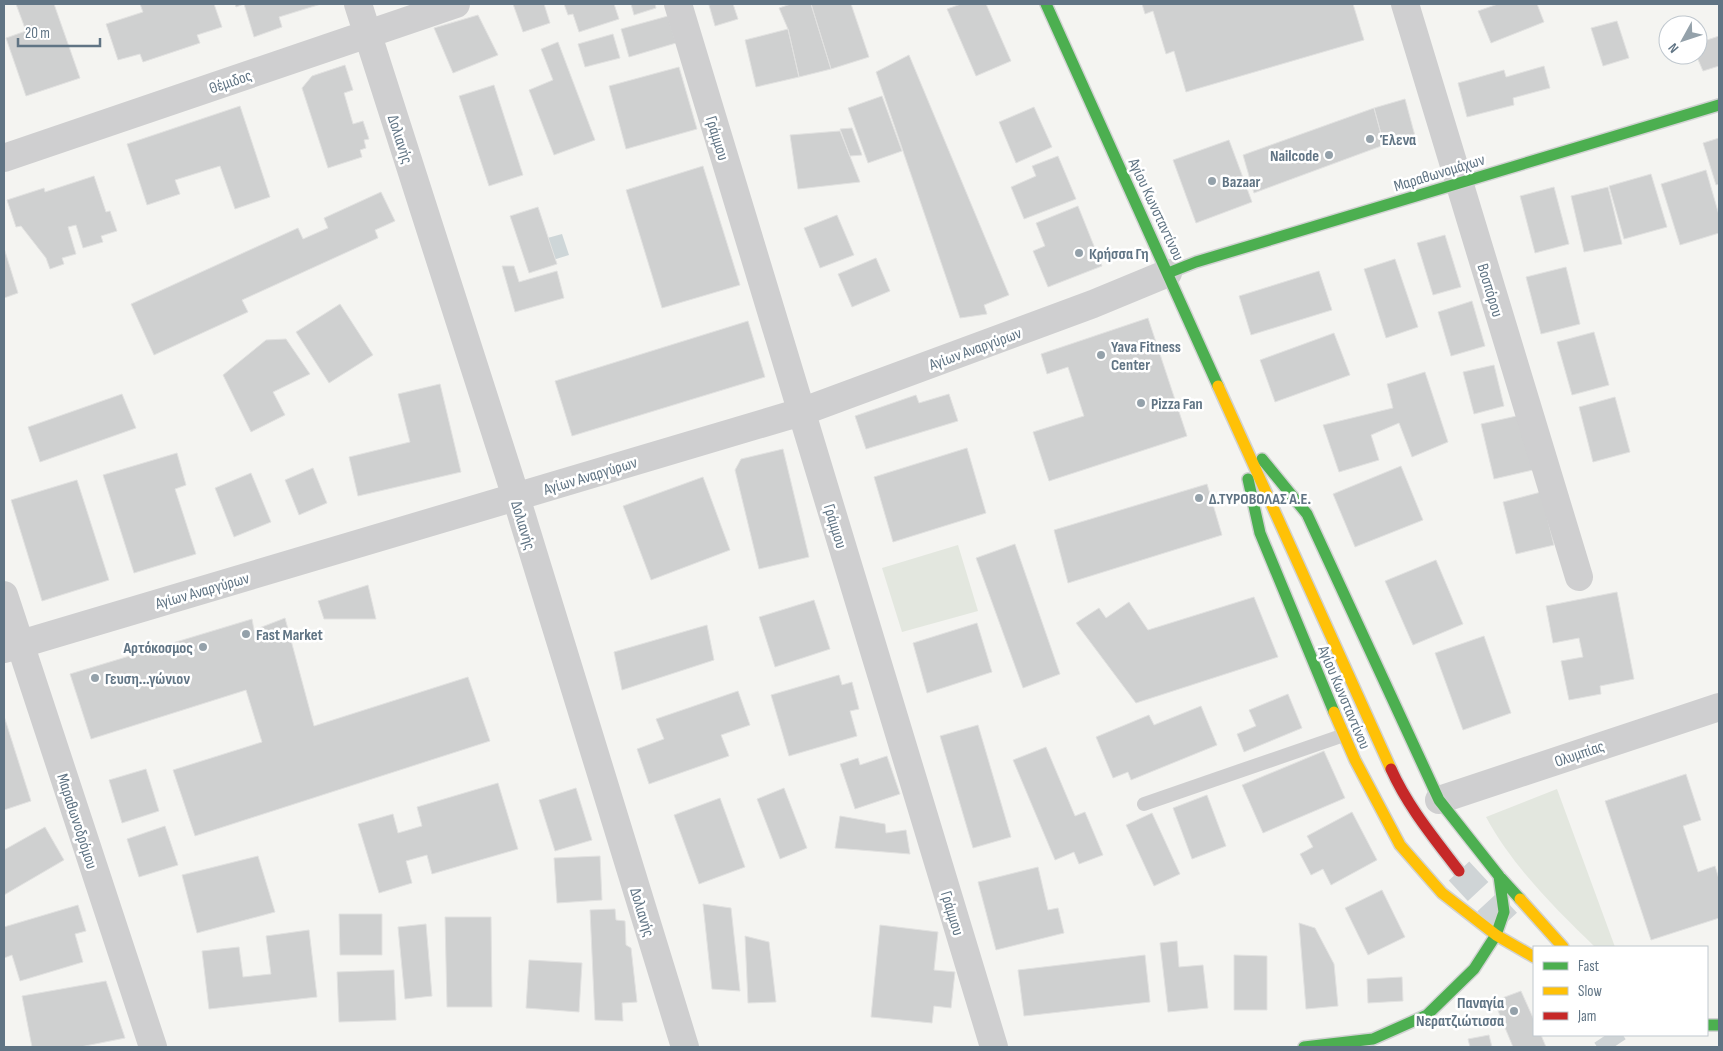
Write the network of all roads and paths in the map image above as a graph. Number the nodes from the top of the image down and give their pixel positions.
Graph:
1 (358, 4) edge
2 (456, 4) edge
3 (678, 4) edge
4 (1046, 4) edge
5 (1405, 4) edge
6 (368, 34) junction
7 (1719, 105) edge
8 (4, 158) edge
9 (1458, 183) junction
10 (1168, 273) junction
11 (801, 412) junction
12 (1238, 429) junction
13 (516, 497) junction
14 (1578, 577) dead end
15 (4, 595) edge
16 (12, 646) edge
17 (1719, 707) edge
18 (1344, 735) junction
19 (1439, 800) junction
20 (1144, 804) dead end
21 (1459, 871) tunnel mouth
22 (1499, 876) junction
23 (1496, 935) junction
24 (1562, 946) edge
25 (1533, 956) edge
26 (153, 1047) edge
27 (685, 1047) edge
28 (994, 1047) edge
29 (1304, 1047) edge

1 - 6 street, Δολιανής
2 - 6 street, Θέμιδος
3 - 11 street, Γράμμου
4 - 10 street, Αγίου Κωνσταντίνου
5 - 9 street, Βοσπόρου
6 - 8 street, Θέμιδος
6 - 13 street, Δολιανής
7 - 9 street, Μαραθωνομάχων
9 - 10 street, Μαραθωνομάχων
9 - 14 street, Βοσπόρου
10 - 11 street, Αγίων Αναργύρων
10 - 12 street, Αγίου Κωνσταντίνου
11 - 13 street, Αγίων Αναργύρων
11 - 28 street, Γράμμου
12 - 18 street, Αγίου Κωνσταντίνου
12 - 19 street, Αγίου Κωνσταντίνου
12 - 21 street, Αγίου Κωνσταντίνου
13 - 16 street, Αγίων Αναργύρων
13 - 27 street, Δολιανής
15 - 16 street, Μαραθωνοδρόμου
16 - 26 street, Μαραθωνοδρόμου
17 - 19 street, Ολυμπίας
18 - 20 lane
18 - 23 street, Αγίου Κωνσταντίνου
19 - 22 street, Αγίου Κωνσταντίνου
22 - 23 street
22 - 24 street, Αγίου Κωνσταντίνου
23 - 25 street, Αγίου Κωνσταντίνου
23 - 29 street

